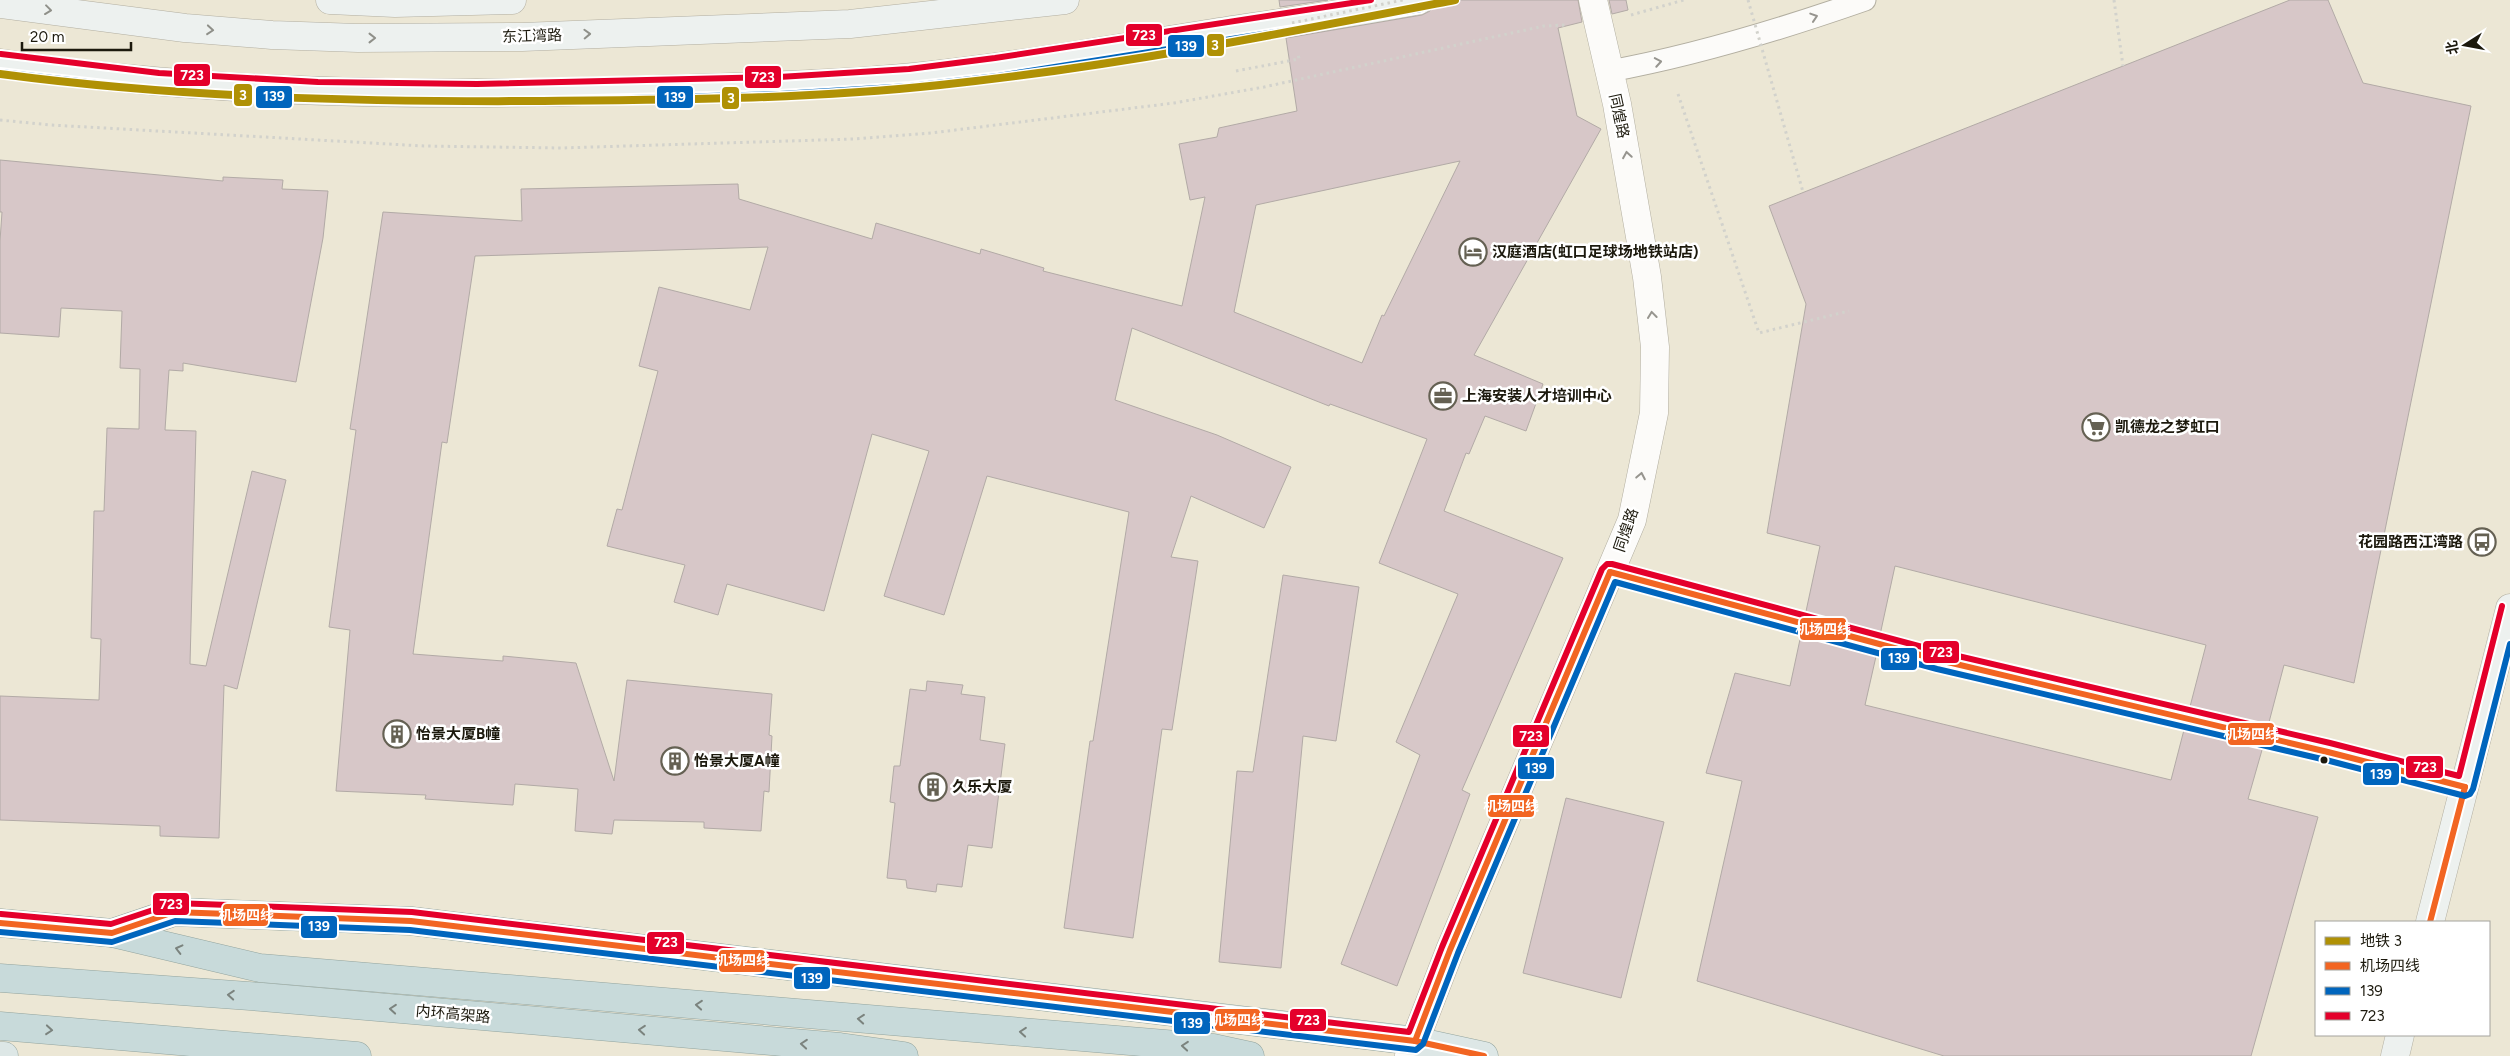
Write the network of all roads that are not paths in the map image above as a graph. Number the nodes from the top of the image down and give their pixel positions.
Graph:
1 (330, 0) edge
2 (457, 0) edge
3 (512, 0) edge
4 (1065, 0) edge
5 (1419, 0) edge
6 (1593, 0) edge
7 (1865, 0) edge
8 (0, 4) edge
9 (0, 62) edge
10 (1610, 71) junction
11 (1610, 572) junction
12 (2510, 608) edge
13 (1787, 620) dead end
14 (1887, 645) dead end
15 (2171, 714) dead end
16 (2265, 738) dead end
17 (2465, 787) junction
18 (2430, 921) edge
19 (0, 924) edge
20 (112, 933) junction
21 (0, 978) edge
22 (0, 1026) edge
23 (2400, 1036) edge
24 (1412, 1048) edge
25 (0, 1056) edge
26 (4, 1056) edge
27 (357, 1056) edge
28 (904, 1056) edge
29 (1250, 1056) edge
30 (1484, 1056) edge
31 (2395, 1056) edge

1 - 2 main road
2 - 3 main road
8 -> 4 main road, 东江湾路
5 - 9 main road
6 - 10 street, 同煌路
10 -> 7 lane
11 -> 10 street, 同煌路
11 - 13 lane
11 - 24 street, 同煌路
12 - 17 main road
14 - 15 lane
16 - 17 lane
17 - 18 main road
19 - 20 main road
20 - 24 main road
29 -> 20 highway
28 -> 21 highway, 内环高架路
22 -> 27 highway
23 - 31 main road
24 - 30 main road
25 - 26 main road

